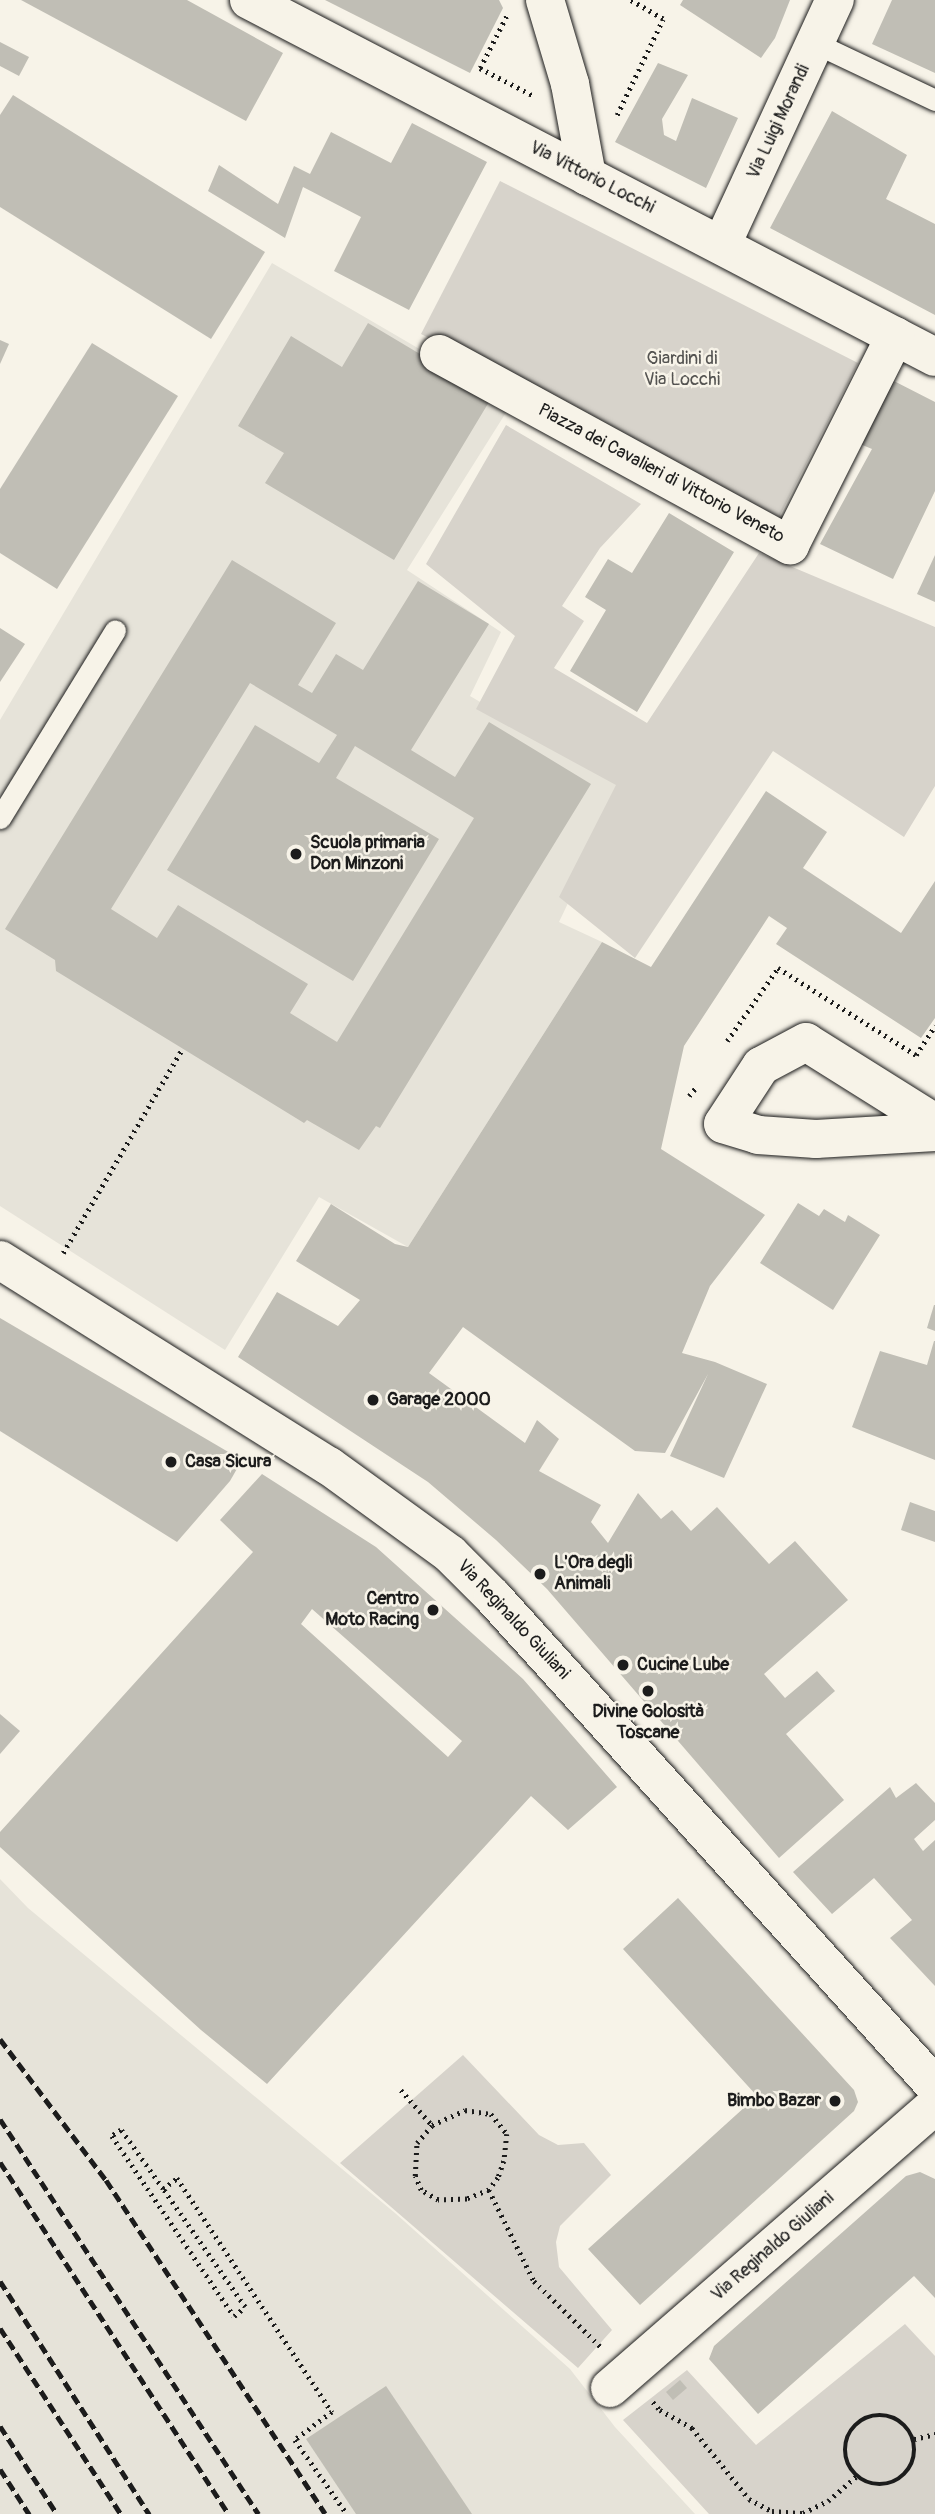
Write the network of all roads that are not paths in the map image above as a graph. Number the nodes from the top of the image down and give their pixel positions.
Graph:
1 (249, 0) edge
2 (835, 0) edge
3 (527, 5) edge
4 (815, 43) junction
5 (935, 100) edge
6 (587, 176) junction
7 (722, 244) junction
8 (895, 337) junction
9 (439, 354) dead end
10 (935, 357) edge
11 (115, 630) dead end
12 (0, 818) edge
13 (935, 1122) edge
14 (935, 1132) edge
15 (0, 1260) edge
16 (935, 2086) edge
17 (935, 2105) edge
18 (608, 2370) road end

1 - 6 street, Via Vittorio Locchi
2 - 4 street, Via Luigi Morandi
3 - 6 street
4 - 5 lane
4 - 7 street, Via Luigi Morandi
6 - 7 street, Via Vittorio Locchi
7 - 8 street, Via Vittorio Locchi
8 - 9 street, Piazza dei Cavalieri di Vittorio Veneto
8 - 10 street, Via Vittorio Locchi
11 - 12 lane
13 - 14 street
15 - 16 street, Via Reginaldo Giuliani
17 - 18 street, Via Reginaldo Giuliani

